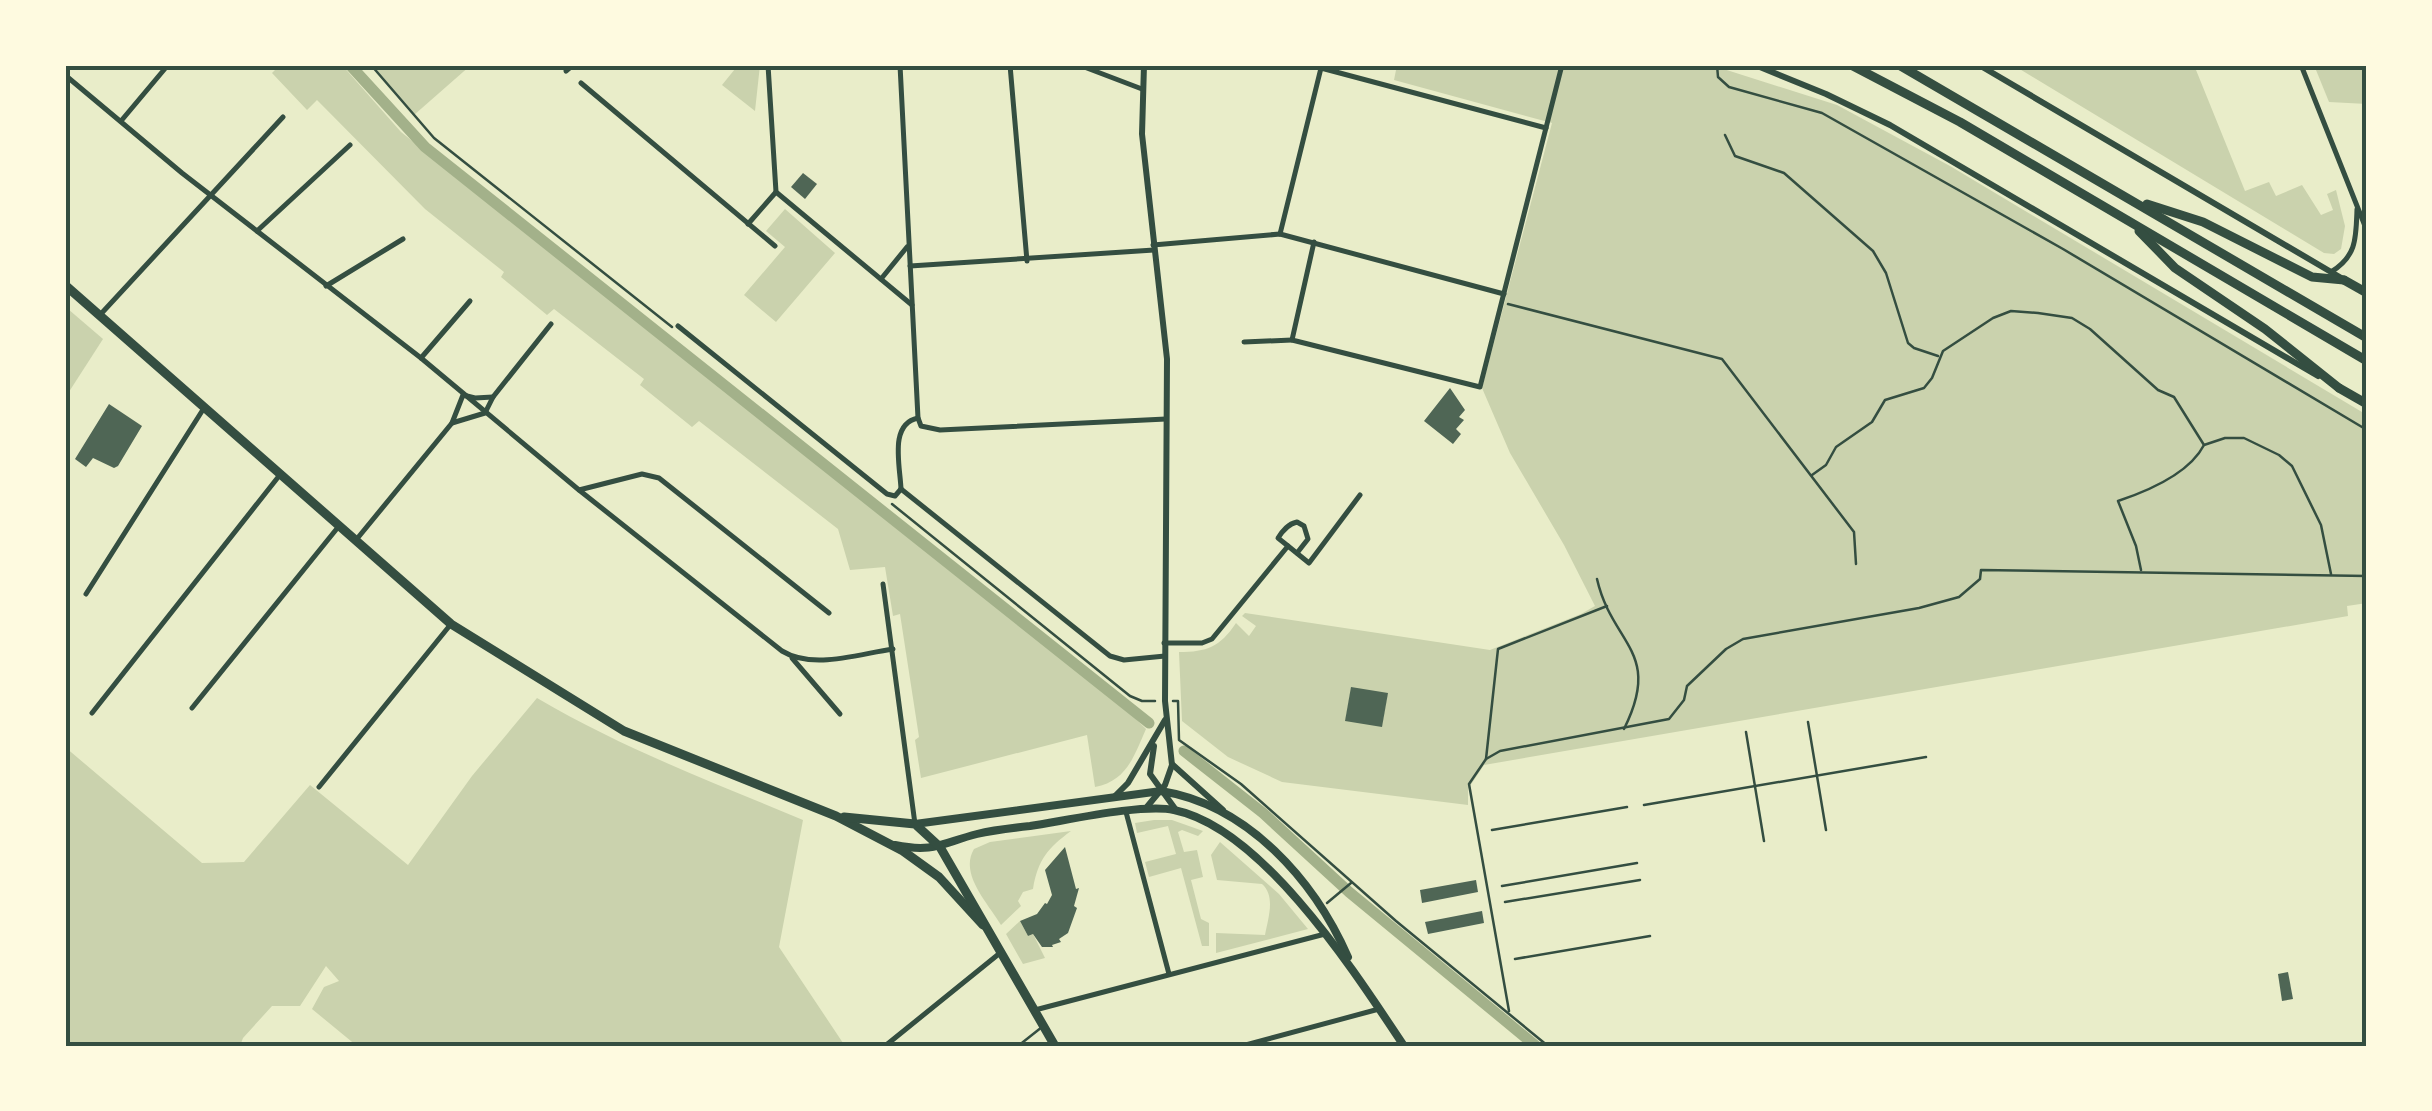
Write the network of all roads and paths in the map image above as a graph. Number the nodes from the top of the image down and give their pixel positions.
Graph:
1 (168, 65) edge
2 (371, 65) edge
3 (573, 65) edge
4 (768, 65) edge
5 (900, 65) edge
6 (1010, 65) edge
7 (1079, 65) edge
8 (1144, 65) edge
9 (1562, 65) edge
10 (1718, 65) edge
11 (1756, 65) edge
12 (1851, 65) edge
13 (1899, 65) edge
14 (1979, 65) edge
15 (2302, 65) edge
16 (566, 71) dead end
17 (65, 75) edge
18 (581, 83) dead end
19 (1142, 89) junction
20 (283, 117) dead end
21 (120, 120) junction
22 (1546, 128) junction
23 (1725, 136) dead end
24 (350, 145) dead end
25 (776, 192) junction
26 (212, 194) junction
27 (2128, 198) junction
28 (2357, 206) junction
29 (2130, 222) junction
30 (748, 224) junction
31 (257, 231) junction
32 (2367, 231) edge
33 (1280, 234) junction
34 (403, 238) dead end
35 (1314, 242) junction
36 (909, 245) junction
37 (775, 246) dead end
38 (1154, 248) junction
39 (1027, 260) junction
40 (910, 266) junction
41 (2331, 272) junction
42 (881, 280) junction
43 (2344, 280) junction
44 (65, 285) edge
45 (326, 286) junction
46 (1504, 294) junction
47 (2367, 294) edge
48 (470, 301) dead end
49 (1502, 303) junction
50 (912, 305) junction
51 (99, 316) junction
52 (551, 324) dead end
53 (676, 328) joint
54 (2367, 338) edge
55 (1292, 340) junction
56 (1244, 342) dead end
57 (1939, 356) junction
58 (421, 358) junction
59 (2367, 361) edge
60 (2338, 388) junction
61 (463, 395) junction
62 (493, 396) junction
63 (2367, 404) edge
64 (204, 408) junction
65 (485, 413) junction
66 (918, 418) junction
67 (1166, 419) junction
68 (452, 423) junction
69 (2367, 430) edge
70 (2204, 444) junction
71 (280, 475) junction
72 (1812, 475) junction
73 (901, 488) junction
74 (579, 490) junction
75 (1360, 495) dead end
76 (892, 504) dead end
77 (339, 526) junction
78 (355, 540) junction
79 (1288, 546) junction
80 (1297, 553) junction
81 (1856, 564) dead end
82 (2142, 573) junction
83 (2331, 576) junction
84 (2367, 576) edge
85 (1597, 579) dead end
86 (883, 584) dead end
87 (86, 594) dead end
88 (1607, 606) junction
89 (829, 614) dead end
90 (451, 624) junction
91 (1164, 643) junction
92 (892, 649) junction
93 (790, 656) junction
94 (1164, 656) junction
95 (1160, 701) dead end
96 (1170, 701) dead end
97 (192, 708) dead end
98 (92, 713) dead end
99 (840, 714) dead end
100 (1165, 719) junction
101 (1808, 722) dead end
102 (1623, 730) junction
103 (1746, 732) dead end
104 (1155, 740) junction
105 (1926, 756) dead end
106 (1486, 759) junction
107 (1172, 765) junction
108 (1817, 775) junction
109 (1756, 786) junction
110 (319, 787) dead end
111 (1161, 791) junction
112 (1115, 796) junction
113 (1644, 804) dead end
114 (1627, 807) dead end
115 (1144, 810) junction
116 (1176, 810) junction
117 (1224, 811) junction
118 (1126, 812) junction
119 (836, 816) junction
120 (915, 824) junction
121 (1492, 830) dead end
122 (1826, 830) dead end
123 (1764, 841) dead end
124 (891, 844) junction
125 (940, 848) junction
126 (1637, 863) dead end
127 (1640, 880) dead end
128 (1352, 882) junction
129 (1502, 886) dead end
130 (1332, 900) dead end
131 (1505, 902) dead end
132 (983, 926) junction
133 (1325, 934) junction
134 (1650, 936) dead end
135 (1000, 953) junction
136 (1515, 959) dead end
137 (1352, 967) junction
138 (1169, 974) junction
139 (1380, 1009) junction
140 (1035, 1010) junction
141 (1509, 1012) junction
142 (1044, 1026) junction
143 (885, 1046) edge
144 (1018, 1046) edge
145 (1055, 1046) edge
146 (1242, 1046) edge
147 (1404, 1046) edge
148 (1548, 1046) edge

1 - 21 street
2 - 53 path
3 - 16 street
4 - 25 street
5 - 36 street
6 - 39 street
7 - 19 street
8 - 19 street
9 - 22 street
10 - 69 path
11 - 60 street
12 - 29 main road
13 - 27 main road
14 - 41 street
15 - 28 street
17 - 21 street
18 - 30 street
19 - 38 street
20 - 26 street
21 - 26 street
22 - 33 street
22 - 46 street
23 - 57 path
24 - 31 street
25 - 30 street
25 - 42 street
26 - 31 street
26 - 51 street
27 - 43 main road
27 - 54 main road
28 - 32 street
28 - 41 street
29 - 59 main road
29 - 60 main road
30 - 37 street
31 - 45 street
33 - 35 street
33 - 38 street
34 - 45 street
35 - 46 street
35 - 55 street
36 - 40 street
36 - 42 street
38 - 39 street
38 - 67 street
39 - 40 street
40 - 50 street
41 - 43 street
42 - 50 street
43 - 47 main road
44 - 51 main road
45 - 58 street
46 - 49 street
48 - 58 street
49 - 55 street
49 - 72 path
50 - 66 street
51 - 64 main road
52 - 62 street
53 - 73 street
55 - 56 street
57 - 70 path
57 - 72 path
58 - 61 street
60 - 63 main road
61 - 62 street
61 - 65 street
61 - 68 street
62 - 65 street
64 - 71 main road
64 - 87 street
65 - 68 street
65 - 74 street
66 - 67 street
66 - 73 street
67 - 91 street
68 - 78 street
70 - 82 path
70 - 83 path
71 - 77 main road
71 - 98 street
72 - 81 path
73 - 94 street
74 - 89 street
74 - 93 street
75 - 80 street
76 - 95 path
77 - 78 main road
77 - 97 street
78 - 90 main road
79 - 80 street
79 - 80 street
79 - 91 street
82 - 83 path
82 - 102 path
83 - 84 path
85 - 88 path
86 - 92 street
88 - 102 path
88 - 106 path
90 - 110 street
90 - 119 main road
91 - 94 street
92 - 93 street
92 - 120 street
93 - 99 street
94 - 100 street
96 - 128 path
100 - 104 street
100 - 107 street
101 - 108 path
102 - 106 path
103 - 109 path
104 - 111 street
104 - 112 street
105 - 108 path
106 - 141 path
107 - 111 street
107 - 117 street
108 - 109 path
108 - 122 path
109 - 113 path
109 - 123 path
111 - 112 main road
111 - 115 street
111 - 116 street
111 - 117 main road
112 - 120 main road
114 - 121 path
115 - 116 main road
115 - 118 main road
116 - 133 main road
117 - 137 main road
118 - 125 main road
118 - 138 street
119 - 120 main road
119 - 124 main road
120 - 125 main road
124 - 125 main road
124 - 132 main road
125 - 132 main road
126 - 129 path
127 - 131 path
128 - 130 path
128 - 141 path
132 - 135 main road
133 - 137 main road
133 - 138 street
134 - 136 path
135 - 140 main road
135 - 143 street
137 - 139 main road
138 - 140 street
139 - 146 street
139 - 147 main road
140 - 142 main road
141 - 148 path
142 - 144 lane
142 - 145 main road

